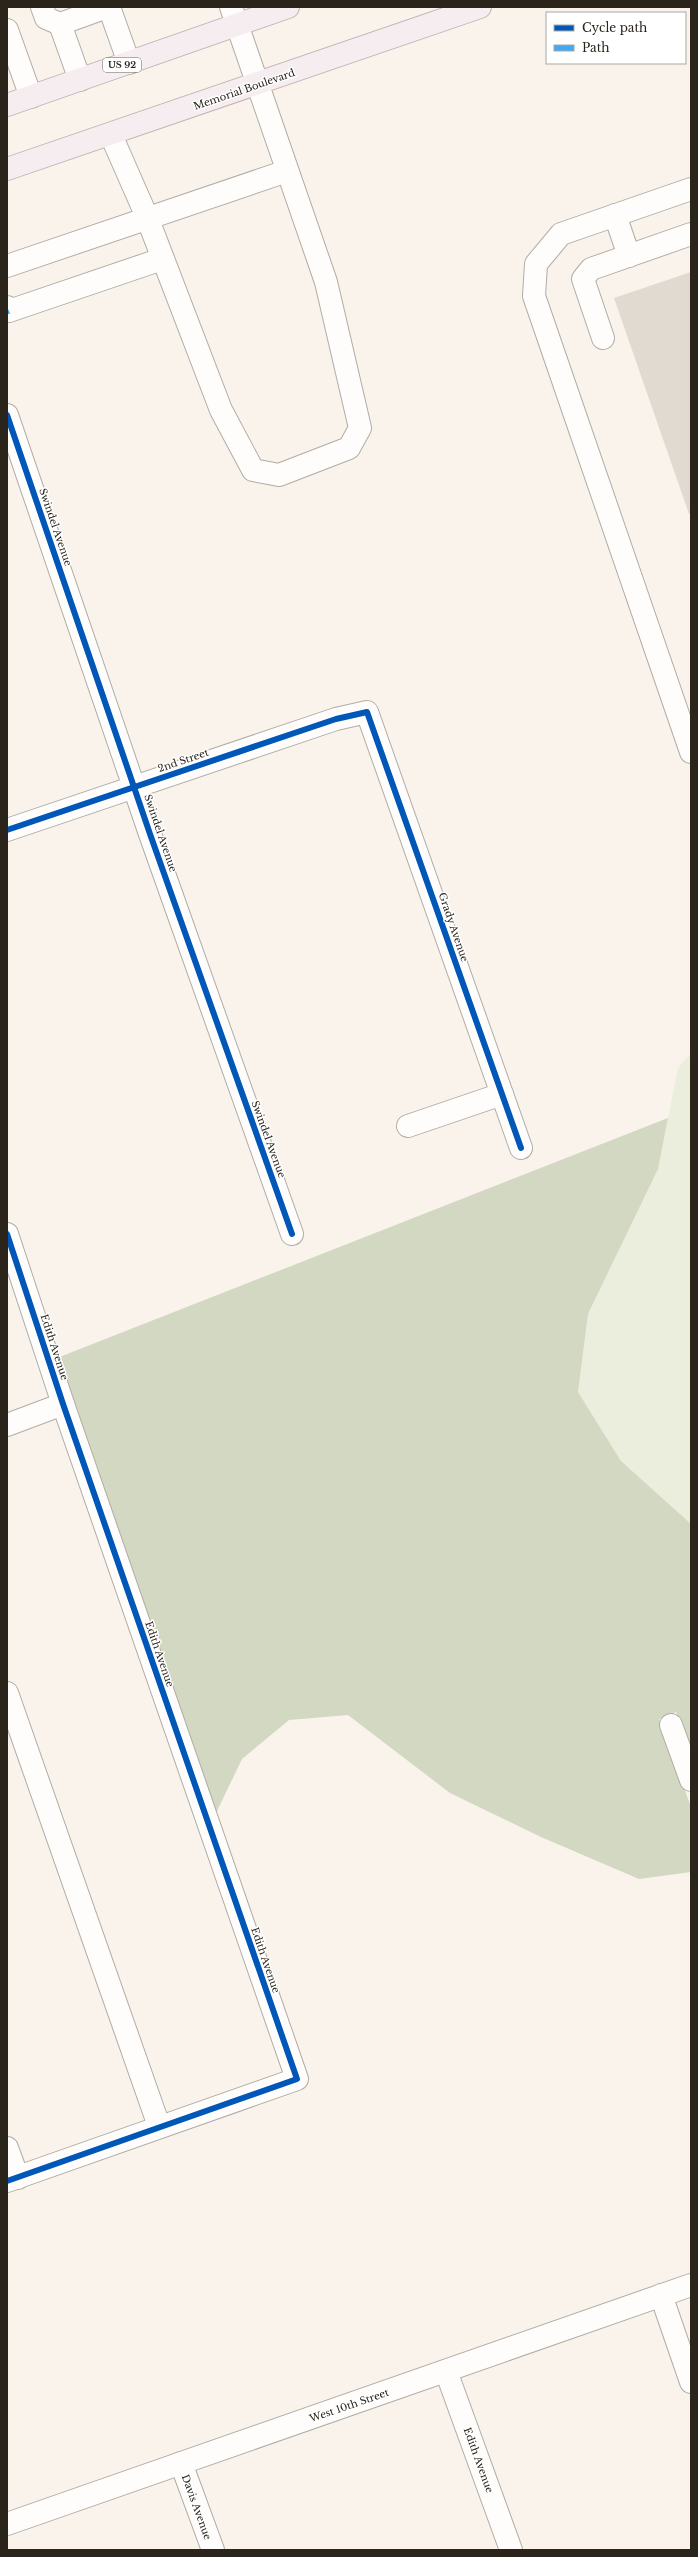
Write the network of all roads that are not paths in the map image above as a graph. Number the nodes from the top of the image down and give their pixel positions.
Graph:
1 (288, 7) edge
2 (480, 7) edge
3 (104, 8) edge
4 (52, 15) edge
5 (234, 16) edge
6 (7, 30) edge
7 (129, 63) junction
8 (80, 80) junction
9 (258, 85) junction
10 (31, 97) junction
11 (7, 106) edge
12 (111, 135) junction
13 (7, 169) edge
14 (287, 170) junction
15 (691, 189) edge
16 (615, 215) junction
17 (147, 217) junction
18 (691, 234) edge
19 (629, 256) junction
20 (162, 259) junction
21 (7, 266) edge
22 (7, 307) edge
23 (603, 338) dead end
24 (7, 415) edge
25 (367, 712) joint
26 (691, 752) edge
27 (134, 787) junction
28 (7, 830) edge
29 (502, 1094) junction
30 (408, 1126) dead end
31 (521, 1148) dead end
32 (7, 1234) edge
33 (292, 1234) dead end
34 (63, 1404) junction
35 (7, 1425) edge
36 (7, 1693) edge
37 (671, 1725) dead end
38 (691, 1780) edge
39 (159, 2126) junction
40 (7, 2148) edge
41 (12, 2180) edge
42 (691, 2285) edge
43 (661, 2295) junction
44 (446, 2371) junction
45 (691, 2382) edge
46 (181, 2464) junction
47 (7, 2524) edge
48 (213, 2550) edge
49 (511, 2550) edge

1 - 5 main road, US 92
2 - 9 main road, Memorial Boulevard
3 - 4 street
3 - 7 street
4 - 8 street
5 - 7 main road, US 92
5 - 9 street
6 - 10 street
7 - 8 main road, US 92
8 - 10 main road, US 92
9 - 12 main road, Memorial Boulevard
9 - 14 street
10 - 11 main road, US 92
12 - 13 main road, Memorial Boulevard
12 - 17 street
14 - 17 street
14 - 20 street
15 - 16 street
16 - 19 street
16 - 26 street
17 - 20 street
17 - 21 street
18 - 19 street
19 - 23 street
20 - 22 street
24 - 27 street, Swindel Avenue
25 - 27 street, 2nd Street
25 - 29 street, Grady Avenue
27 - 28 street, 2nd Street
27 - 33 street, Swindel Avenue
29 - 30 street
29 - 31 street, Grady Avenue
32 - 34 street, Edith Avenue
34 - 35 street
34 - 39 street, Edith Avenue
36 - 39 street
37 - 38 street
39 - 41 street
40 - 41 street
42 - 43 street, West 10th Street
43 - 44 street, West 10th Street
43 - 45 street
44 - 46 street, West 10th Street
44 - 49 street, Edith Avenue
46 - 47 street, West 10th Street
46 - 48 street, Davis Avenue

